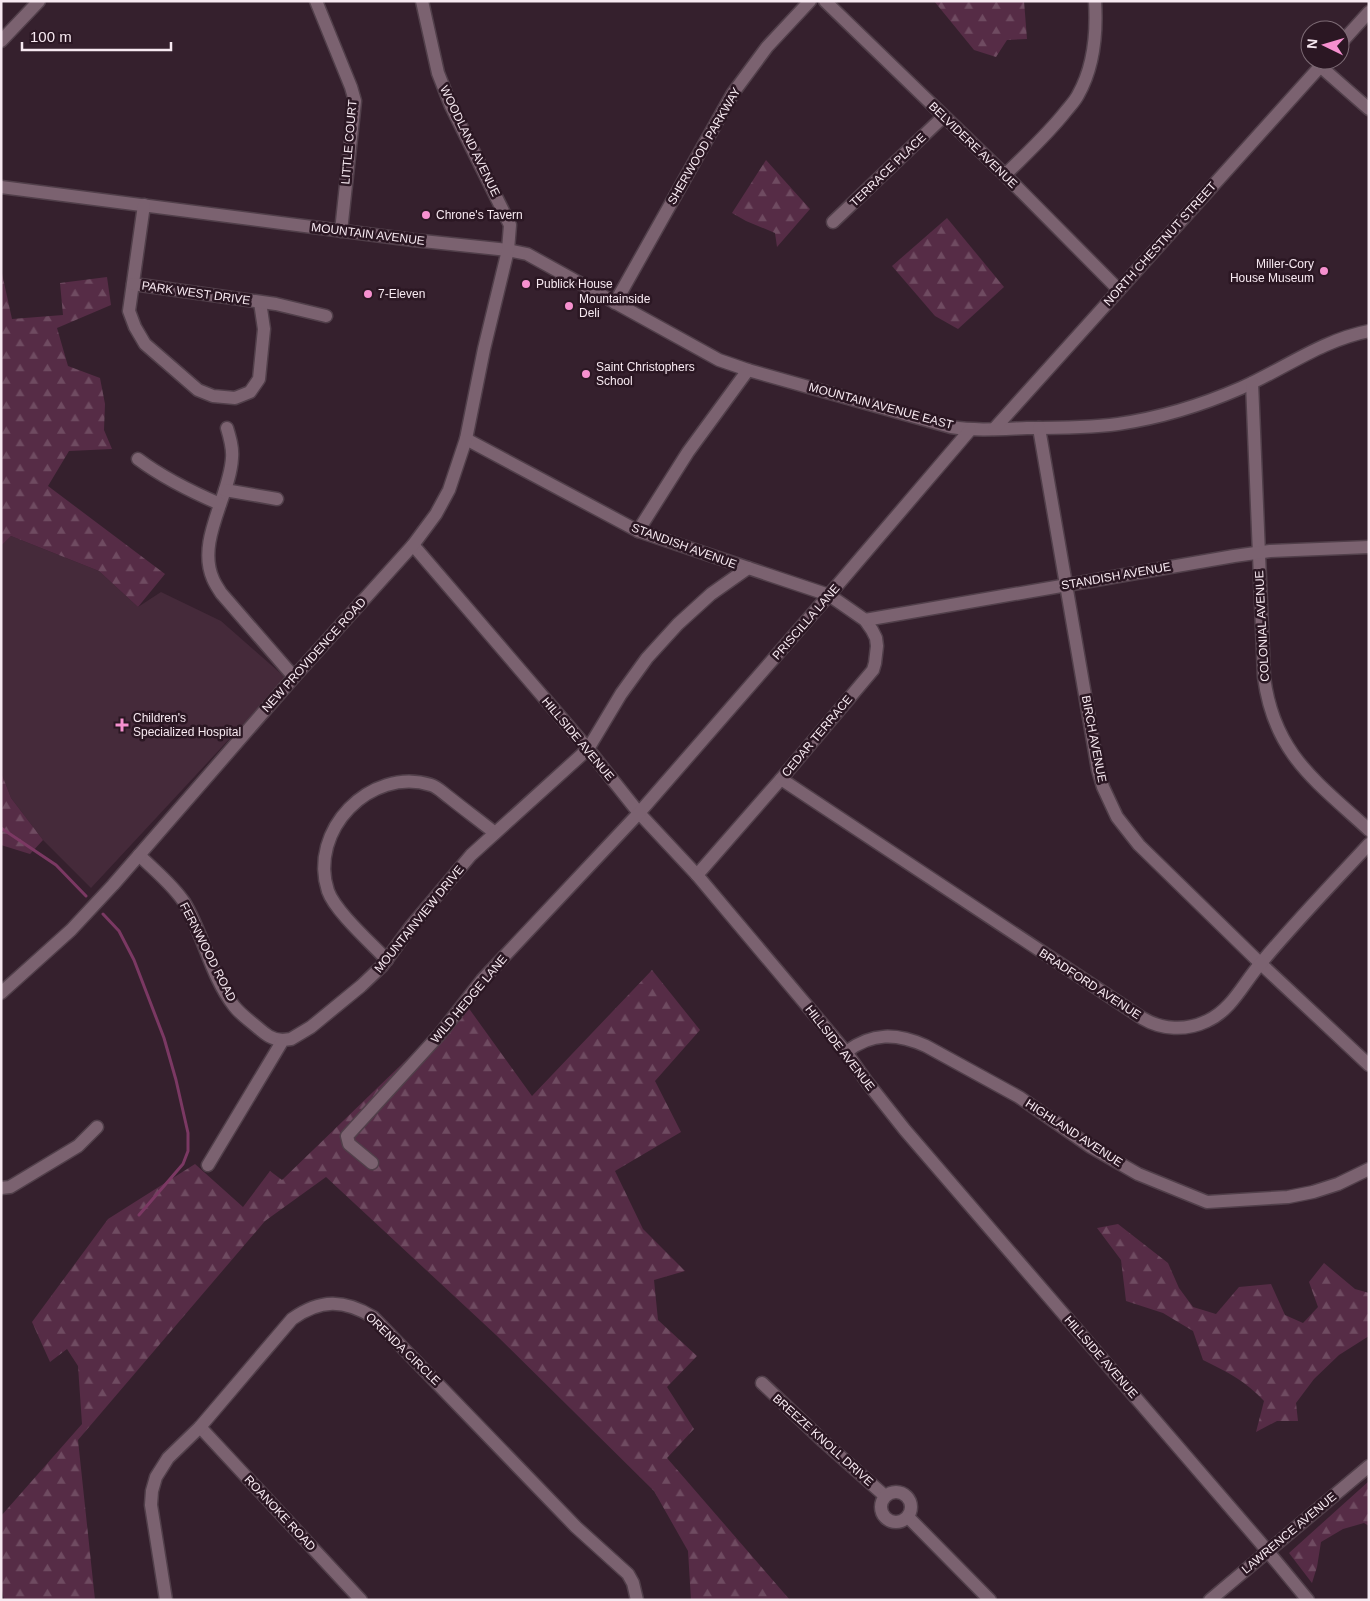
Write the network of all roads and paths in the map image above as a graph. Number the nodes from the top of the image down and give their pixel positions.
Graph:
1 (39, 1) edge
2 (316, 1) edge
3 (422, 1) edge
4 (810, 1) edge
5 (825, 1) edge
6 (1095, 1) edge
7 (1369, 12) edge
8 (1350, 33) edge
9 (1, 41) edge
10 (1317, 70) edge
11 (1330, 70) edge
12 (1369, 110) edge
13 (943, 117) junction
14 (1005, 175) junction
15 (1, 186) edge
16 (144, 205) junction
17 (833, 222) dead end
18 (341, 231) junction
19 (508, 250) junction
20 (133, 284) junction
21 (1119, 290) junction
22 (260, 302) junction
23 (615, 303) junction
24 (326, 316) dead end
25 (1369, 331) edge
26 (710, 356) joint
27 (748, 370) junction
28 (1252, 383) junction
29 (227, 428) dead end
30 (1039, 428) junction
31 (994, 429) junction
32 (970, 430) junction
33 (466, 439) junction
34 (138, 459) dead end
35 (225, 490) junction
36 (277, 499) dead end
37 (220, 504) junction
38 (638, 531) junction
39 (413, 544) junction
40 (1369, 547) edge
41 (1259, 553) junction
42 (748, 568) junction
43 (1066, 584) junction
44 (829, 595) junction
45 (865, 620) junction
46 (294, 677) junction
47 (588, 749) junction
48 (781, 779) junction
49 (639, 813) junction
50 (1369, 830) edge
51 (495, 833) junction
52 (1369, 844) edge
53 (139, 855) junction
54 (696, 875) junction
55 (387, 960) junction
56 (1260, 963) junction
57 (1, 993) edge
58 (283, 1040) junction
59 (846, 1052) junction
60 (1369, 1065) edge
61 (97, 1127) dead end
62 (372, 1163) dead end
63 (208, 1165) dead end
64 (1369, 1169) edge
65 (1, 1188) edge
66 (762, 1383) dead end
67 (200, 1427) junction
68 (1369, 1466) edge
69 (885, 1496) junction
70 (908, 1517) junction
71 (1268, 1551) junction
72 (166, 1600) edge
73 (360, 1600) edge
74 (637, 1600) edge
75 (990, 1600) edge
76 (1210, 1600) edge
77 (1308, 1600) edge

1 - 9 street
2 - 18 street, LITTLE COURT
3 - 19 street, WOODLAND AVENUE
4 - 23 street, SHERWOOD PARKWAY
5 - 13 street, BELVIDERE AVENUE
6 - 14 street
7 - 8 street
10 - 21 street, NORTH CHESTNUT STREET
11 - 12 street
13 - 14 street, BELVIDERE AVENUE
13 - 17 street, TERRACE PLACE
14 - 21 street, BELVIDERE AVENUE
15 - 16 street, MOUNTAIN AVENUE
16 - 18 street, MOUNTAIN AVENUE
16 - 20 street, PARK WEST DRIVE
18 - 19 street, MOUNTAIN AVENUE
19 - 23 street, MOUNTAIN AVENUE
19 - 33 street, NEW PROVIDENCE ROAD
20 - 22 street, PARK WEST DRIVE
20 - 22 street, PARK WEST DRIVE
21 - 31 street, NORTH CHESTNUT STREET
22 - 24 street, PARK WEST DRIVE
23 - 26 street, MOUNTAIN AVENUE
25 - 28 street, MOUNTAIN AVENUE EAST
26 - 27 street, MOUNTAIN AVENUE EAST
27 - 32 street, MOUNTAIN AVENUE EAST
27 - 38 street
28 - 30 street, MOUNTAIN AVENUE EAST
28 - 41 street, COLONIAL AVENUE
29 - 35 street
30 - 31 street, MOUNTAIN AVENUE EAST
30 - 43 street, BIRCH AVENUE
31 - 32 street, MOUNTAIN AVENUE EAST
32 - 44 street, PRISCILLA LANE
33 - 38 street, STANDISH AVENUE
33 - 39 street, NEW PROVIDENCE ROAD
34 - 37 street
35 - 36 street
35 - 37 street
37 - 46 street
38 - 42 street, STANDISH AVENUE
39 - 46 street, NEW PROVIDENCE ROAD
39 - 47 street, HILLSIDE AVENUE
40 - 41 street, STANDISH AVENUE
41 - 43 street, STANDISH AVENUE
41 - 50 street, COLONIAL AVENUE
42 - 44 street, STANDISH AVENUE
42 - 47 street, MOUNTAINVIEW DRIVE
43 - 45 street, STANDISH AVENUE
43 - 56 street, BIRCH AVENUE
44 - 45 street, CEDAR TERRACE
44 - 49 street, PRISCILLA LANE
45 - 48 street, CEDAR TERRACE
46 - 53 street, NEW PROVIDENCE ROAD
47 - 49 street, HILLSIDE AVENUE
47 - 51 street, MOUNTAINVIEW DRIVE
48 - 54 street, CEDAR TERRACE
48 - 56 street, BRADFORD AVENUE
49 - 54 street, HILLSIDE AVENUE
49 - 62 street, WILD HEDGE LANE
51 - 55 street, MOUNTAINVIEW DRIVE
51 - 55 street
52 - 56 street, BRADFORD AVENUE
53 - 57 street, NEW PROVIDENCE ROAD
53 - 58 street, FERNWOOD ROAD
54 - 59 street, HILLSIDE AVENUE
55 - 58 street, MOUNTAINVIEW DRIVE
56 - 60 street, BIRCH AVENUE
58 - 63 street
59 - 64 street, HIGHLAND AVENUE
59 - 71 street, HILLSIDE AVENUE
61 - 65 street
66 - 69 street, BREEZE KNOLL DRIVE
67 - 72 street, ORENDA CIRCLE
67 - 73 street, ROANOKE ROAD
67 - 74 street, ORENDA CIRCLE
68 - 71 street, LAWRENCE AVENUE
69 - 70 street, BREEZE KNOLL DRIVE
69 - 70 street, BREEZE KNOLL DRIVE
70 - 75 street
71 - 76 street, LAWRENCE AVENUE
71 - 77 street, HILLSIDE AVENUE

